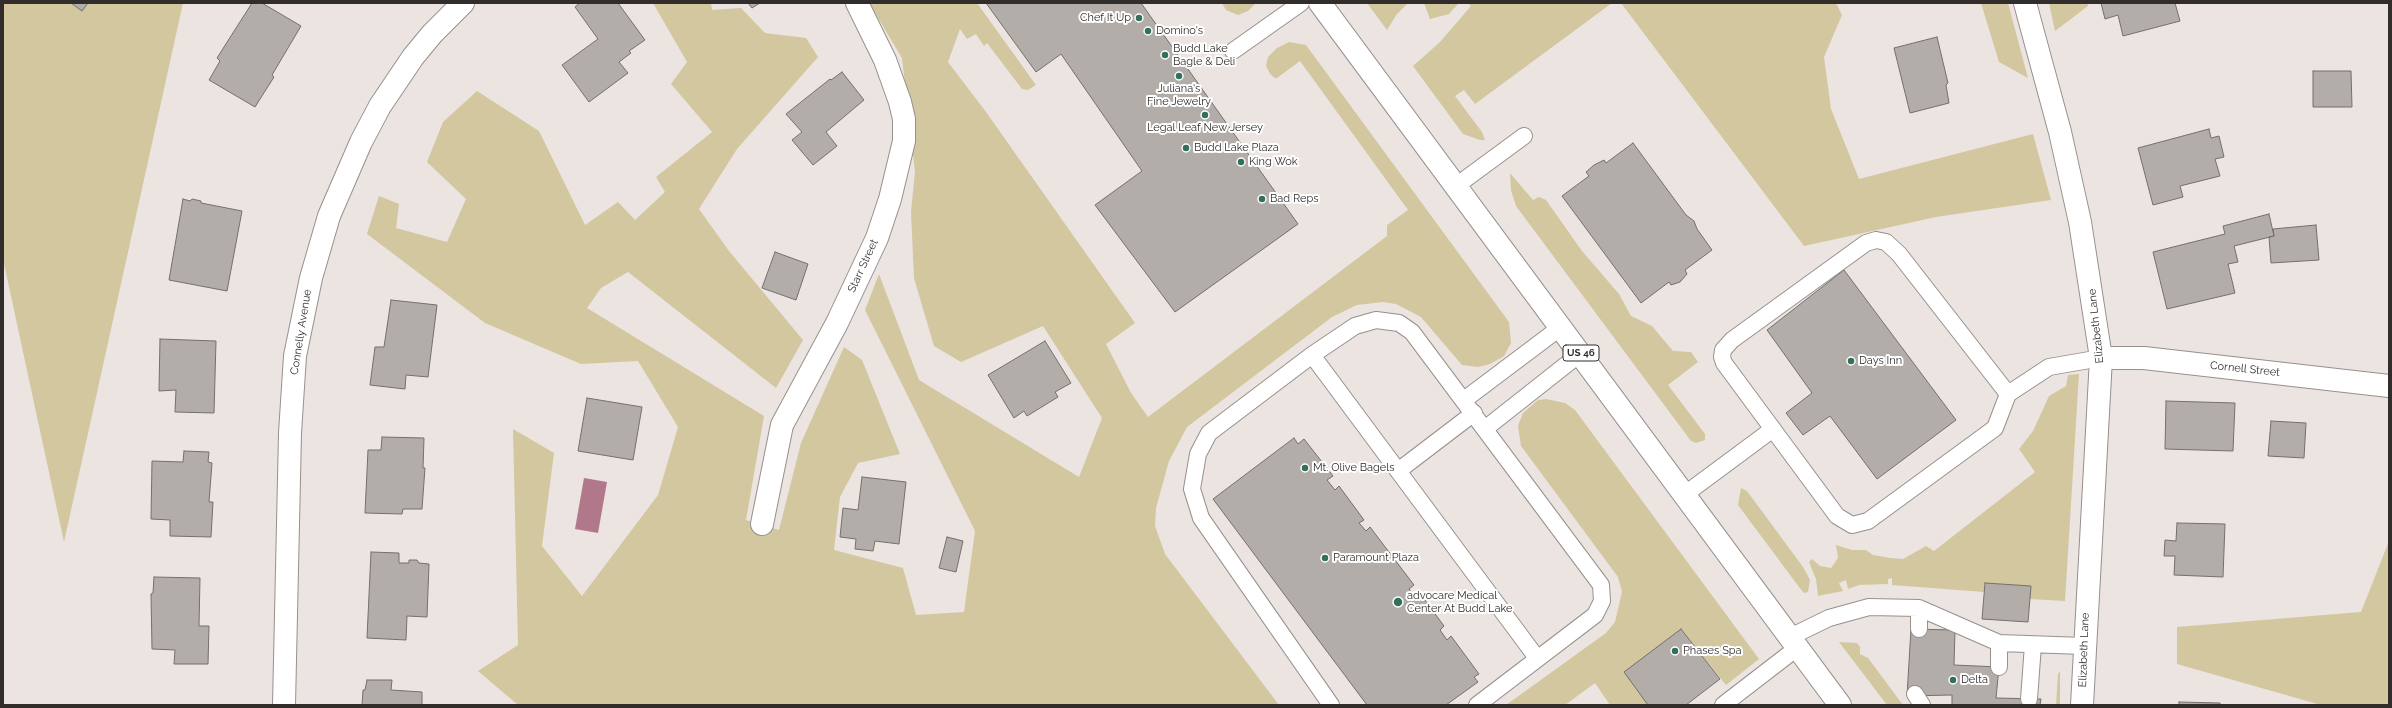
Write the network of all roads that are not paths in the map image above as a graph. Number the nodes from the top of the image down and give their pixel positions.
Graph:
1 (463, 3) edge
2 (857, 3) edge
3 (1301, 3) edge
4 (1320, 3) edge
5 (2025, 3) edge
6 (1233, 51) dead end
7 (1524, 136) dead end
8 (1456, 186) junction
9 (1561, 327) junction
10 (1581, 353) junction
11 (1312, 355) junction
12 (2101, 358) junction
13 (2389, 386) edge
14 (2008, 394) junction
15 (1464, 400) junction
16 (1474, 414) junction
17 (1486, 428) junction
18 (1773, 429) junction
19 (1398, 471) junction
20 (1684, 495) junction
21 (762, 524) dead end
22 (1919, 608) junction
23 (1919, 629) dead end
24 (1794, 643) junction
25 (1999, 643) junction
26 (2033, 645) junction
27 (2084, 646) junction
28 (1537, 658) junction
29 (1999, 666) dead end
30 (2029, 699) dead end
31 (284, 705) edge
32 (1331, 705) edge
33 (1477, 705) edge
34 (1723, 705) edge
35 (1840, 705) edge
36 (2082, 705) edge

1 - 31 street, Connelly Avenue
2 - 21 street, Starr Street
3 - 6 lane
4 - 8 street, US 46
5 - 12 street, Elizabeth Lane
7 - 8 lane
8 - 9 street, US 46
9 - 10 street, US 46
9 - 15 lane
10 - 17 lane
10 - 20 street, US 46
11 - 15 lane
11 - 19 lane
11 - 32 lane
12 - 13 street, Cornell Street
12 - 14 lane
12 - 27 street, Elizabeth Lane
14 - 18 lane
14 - 18 lane
15 - 16 lane
16 - 17 lane
16 - 19 lane
17 - 28 lane
18 - 20 lane
19 - 28 lane
20 - 24 street, US 46
22 - 23 lane
22 - 24 lane
22 - 25 lane
24 - 34 lane
24 - 35 street, US 46
25 - 26 lane
25 - 29 lane
26 - 27 lane
26 - 30 lane
27 - 36 street, Elizabeth Lane
28 - 33 lane

